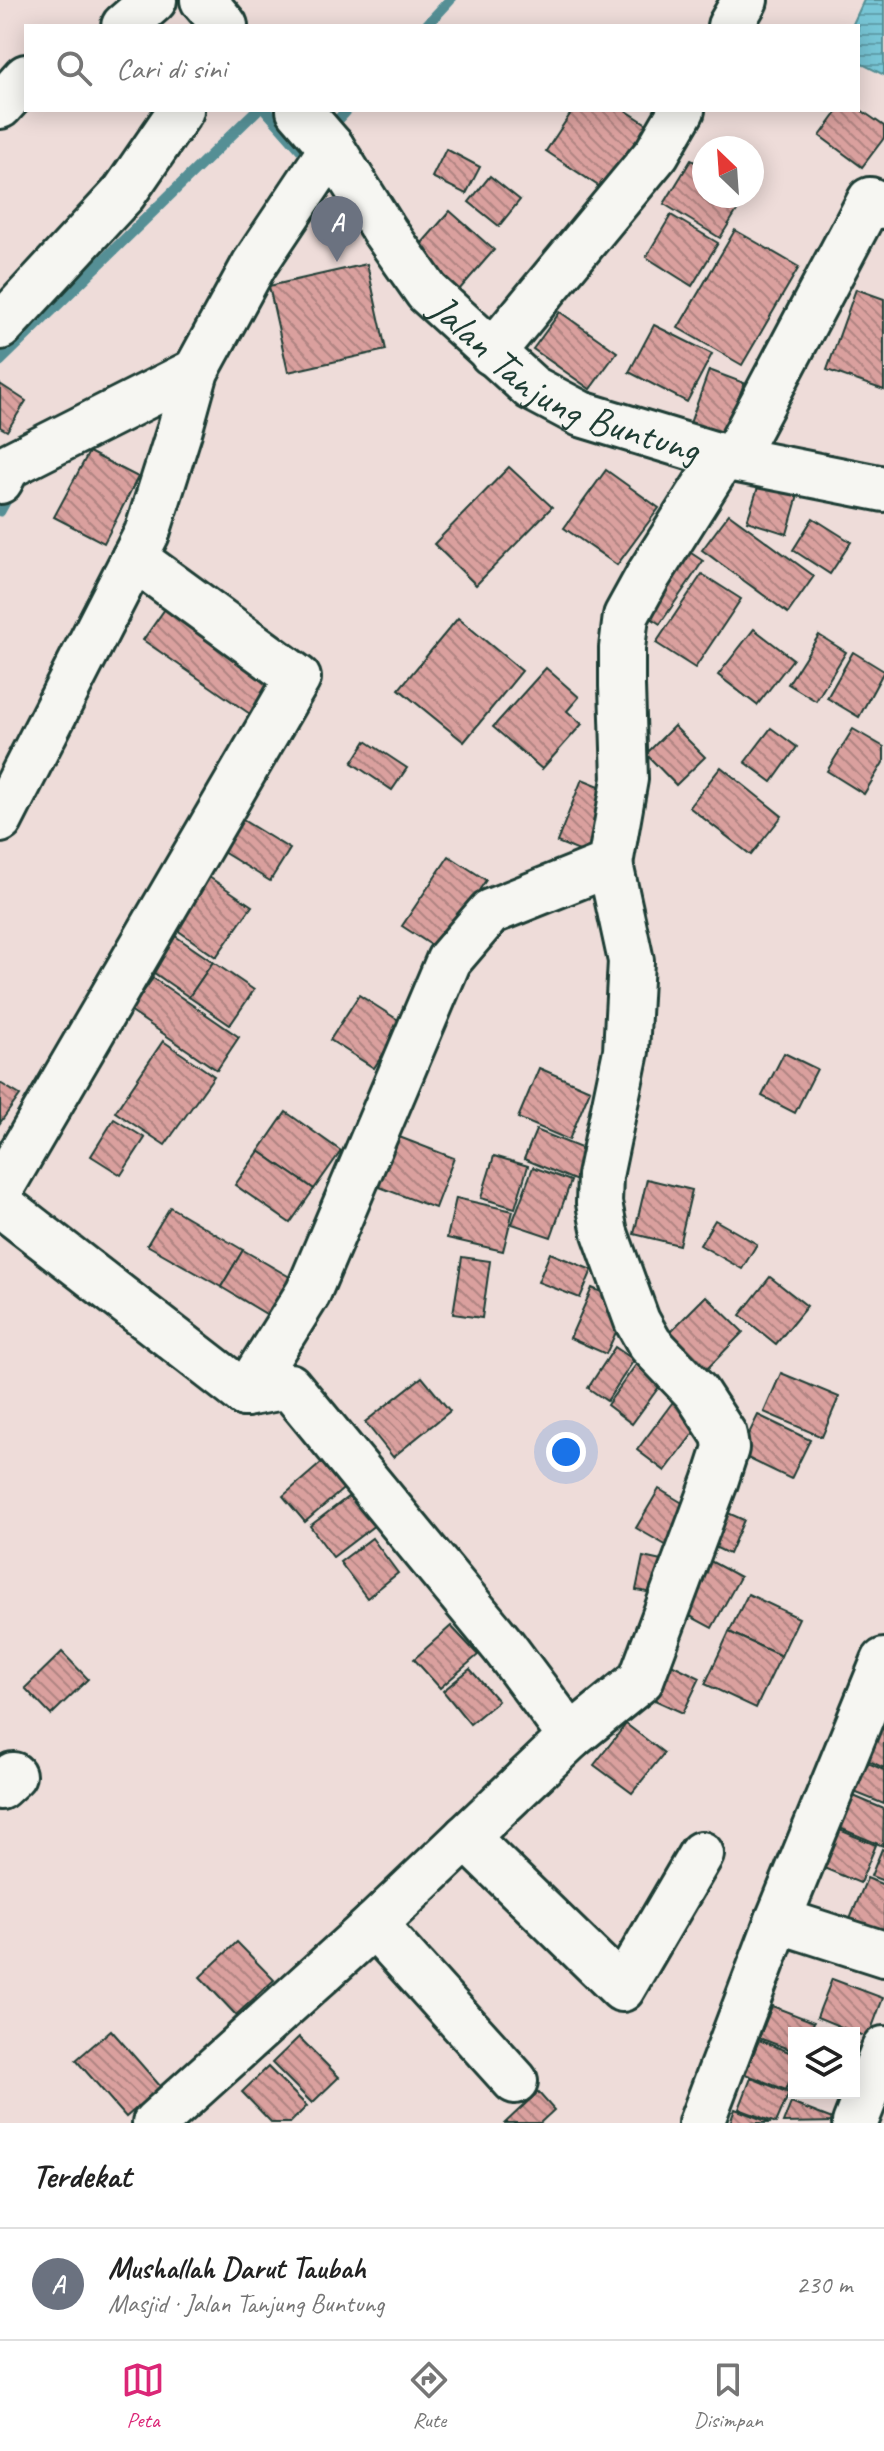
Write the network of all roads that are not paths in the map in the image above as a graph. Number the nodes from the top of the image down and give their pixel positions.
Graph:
1 (154, 0) edge
2 (203, 0) edge
3 (745, 0) edge
4 (126, 24) edge
5 (223, 24) edge
6 (731, 24) edge
7 (24, 79) edge
8 (0, 106) edge
9 (180, 112) edge
10 (301, 112) edge
11 (681, 112) edge
12 (332, 148) junction
13 (884, 206) edge
14 (0, 327) edge
15 (492, 353) junction
16 (196, 371) junction
17 (728, 458) junction
18 (0, 481) edge
19 (884, 489) edge
20 (134, 558) junction
21 (0, 820) edge
22 (610, 864) junction
23 (0, 1190) edge
24 (0, 1204) edge
25 (245, 1394) junction
26 (884, 1661) edge
27 (571, 1737) junction
28 (466, 1837) junction
29 (701, 1854) dead end
30 (778, 1920) junction
31 (374, 1925) junction
32 (884, 1954) edge
33 (884, 2049) edge
34 (515, 2081) dead end
35 (155, 2123) edge
36 (701, 2123) edge
37 (855, 2123) edge

1 - 4 street
2 - 5 street
3 - 6 street
7 - 8 street
9 - 14 street
10 - 12 street, Jalan Tanjung Buntung
11 - 15 street
12 - 15 street, Jalan Tanjung Buntung
12 - 16 street
13 - 17 street
15 - 17 street, Jalan Tanjung Buntung
16 - 18 street
16 - 20 street
17 - 19 street, Jalan Tanjung Buntung
17 - 22 street
20 - 21 street
20 - 23 street
22 - 25 street
22 - 27 street
24 - 25 street
25 - 27 street
26 - 30 street
27 - 28 street
28 - 29 street
28 - 31 street
30 - 32 street
30 - 36 street
31 - 34 street
31 - 35 street
33 - 37 street

